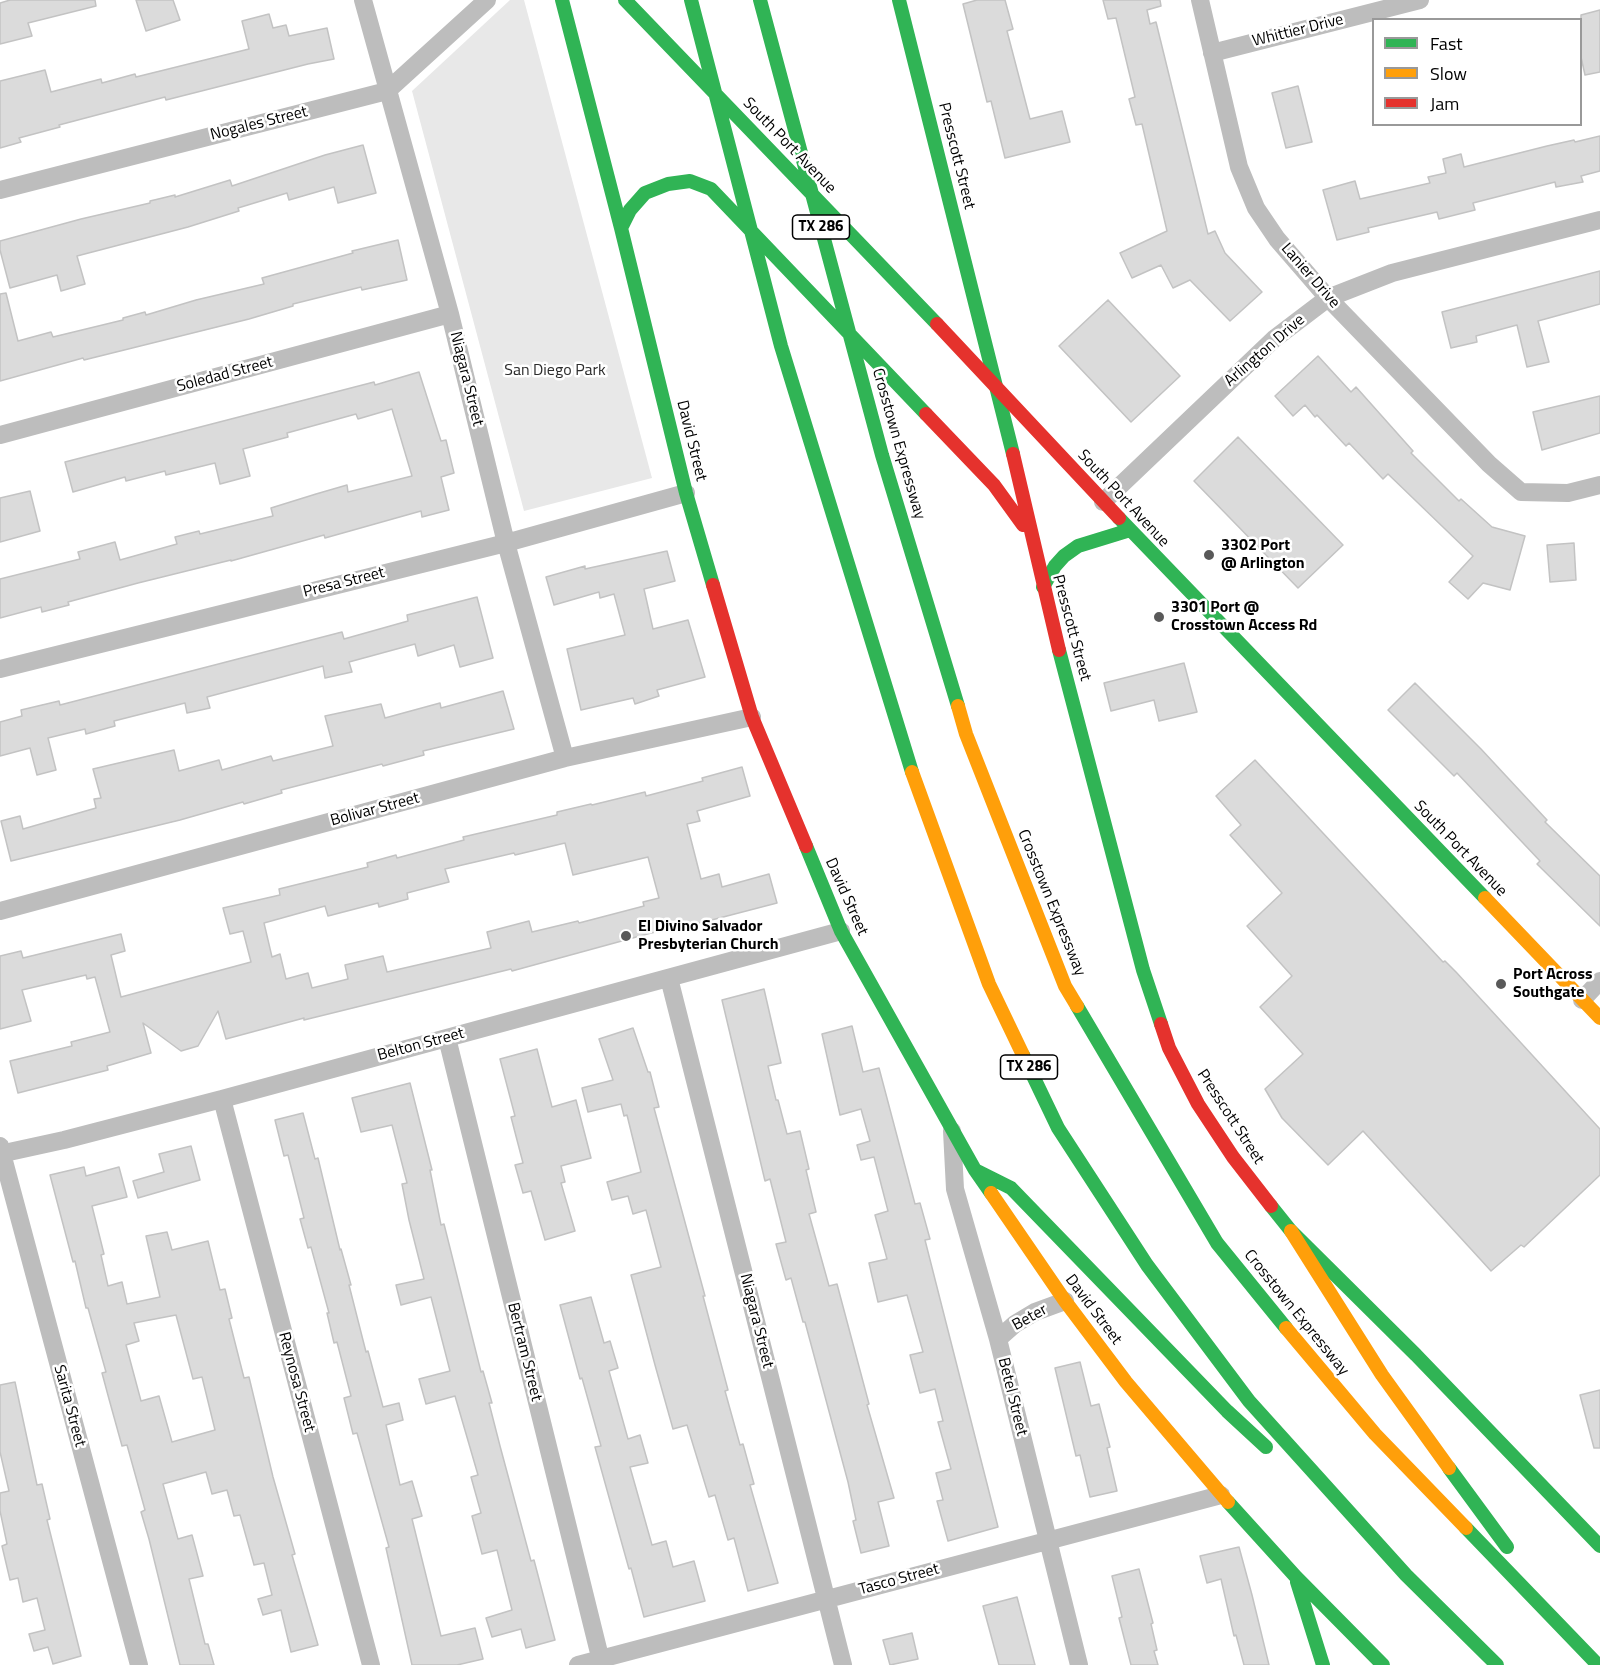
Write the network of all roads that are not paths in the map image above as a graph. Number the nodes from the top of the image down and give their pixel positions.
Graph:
1 (363, 0) edge
2 (487, 0) edge
3 (562, 0) edge
4 (625, 0) edge
5 (691, 0) edge
6 (760, 0) edge
7 (899, 0) edge
8 (1200, 0) edge
9 (1420, 0) edge
10 (1212, 53) junction
11 (387, 91) junction
12 (0, 190) edge
13 (1600, 220) edge
14 (621, 228) junction
15 (1328, 298) junction
16 (450, 314) junction
17 (997, 386) junction
18 (0, 435) edge
19 (1600, 485) edge
20 (686, 493) junction
21 (1103, 502) junction
22 (1130, 530) junction
23 (506, 543) junction
24 (1033, 543) junction
25 (1044, 587) junction
26 (0, 669) edge
27 (752, 717) junction
28 (566, 758) junction
29 (0, 911) edge
30 (841, 931) junction
31 (669, 978) junction
32 (1600, 981) edge
33 (1582, 1000) junction
34 (1600, 1018) edge
35 (447, 1038) junction
36 (222, 1099) junction
37 (952, 1129) junction
38 (1, 1151) edge
39 (975, 1170) junction
40 (1291, 1231) junction
41 (1065, 1301) junction
42 (998, 1339) junction
43 (1278, 1458) dead end
44 (1295, 1474) dead end
45 (1221, 1495) junction
46 (1047, 1540) junction
47 (1600, 1546) edge
48 (1406, 1575) junction
49 (1296, 1577) junction
50 (826, 1599) junction
51 (1574, 1640) junction
52 (601, 1662) edge
53 (139, 1665) edge
54 (371, 1665) edge
55 (578, 1665) edge
56 (843, 1665) edge
57 (1079, 1665) edge
58 (1323, 1665) edge
59 (1383, 1665) edge
60 (1497, 1665) edge
61 (1598, 1665) edge

1 - 11 street, Niagara Street
2 - 11 street, Nogales Street
3 - 14 main road, David Street
4 - 17 main road, South Port Avenue
5 - 48 main road, TX 286
6 - 51 main road, Crosstown Expressway / TX 286
7 - 17 main road, Presscott Street
8 - 10 street, Lanier Drive
9 - 10 street, Whittier Drive
10 - 15 street, Lanier Drive
11 - 12 street, Nogales Street
11 - 16 street, Niagara Street
13 - 15 street, Arlington Drive
14 - 20 main road, David Street
14 - 24 main road
15 - 19 street, Lanier Drive
15 - 21 street, Arlington Drive
16 - 18 street, Soledad Street
16 - 23 street, Niagara Street
17 - 21 main road, South Port Avenue
17 - 24 main road, Presscott Street
20 - 23 street, Presa Street
20 - 27 main road, David Street
21 - 22 main road, South Port Avenue
22 - 25 main road
22 - 33 main road, South Port Avenue
23 - 26 street, Presa Street
23 - 28 street, Niagara Street
24 - 25 main road, Presscott Street
25 - 40 main road, Presscott Street
27 - 28 street, Bolivar Street
27 - 30 main road, David Street
28 - 29 street, Bolivar Street
30 - 31 street, Belton Street
30 - 37 main road, David Street
31 - 35 street, Belton Street
31 - 50 street, Niagara Street
32 - 33 street
33 - 34 main road, South Port Avenue
35 - 36 street, Belton Street
35 - 52 street, Bertram Street
36 - 38 street, Belton Street
36 - 54 street, Reynosa Street
37 - 39 main road, David Street
37 - 42 street, Betel Street
38 - 53 street, Sarita Street
39 - 41 main road, David Street
39 - 43 main road
40 - 47 main road
40 - 51 main road
41 - 42 street, Beter
41 - 45 main road, David Street
42 - 46 street, Betel Street
44 - 48 main road
45 - 46 street, Tasco Street
45 - 49 main road, David Street
46 - 50 street, Tasco Street
46 - 57 street, Betel Street
48 - 60 main road, TX 286
49 - 58 main road
49 - 59 main road, David Street
50 - 52 street, Tasco Street
50 - 56 street, Niagara Street
51 - 61 main road, Crosstown Expressway / TX 286
52 - 55 street, Tasco Street

